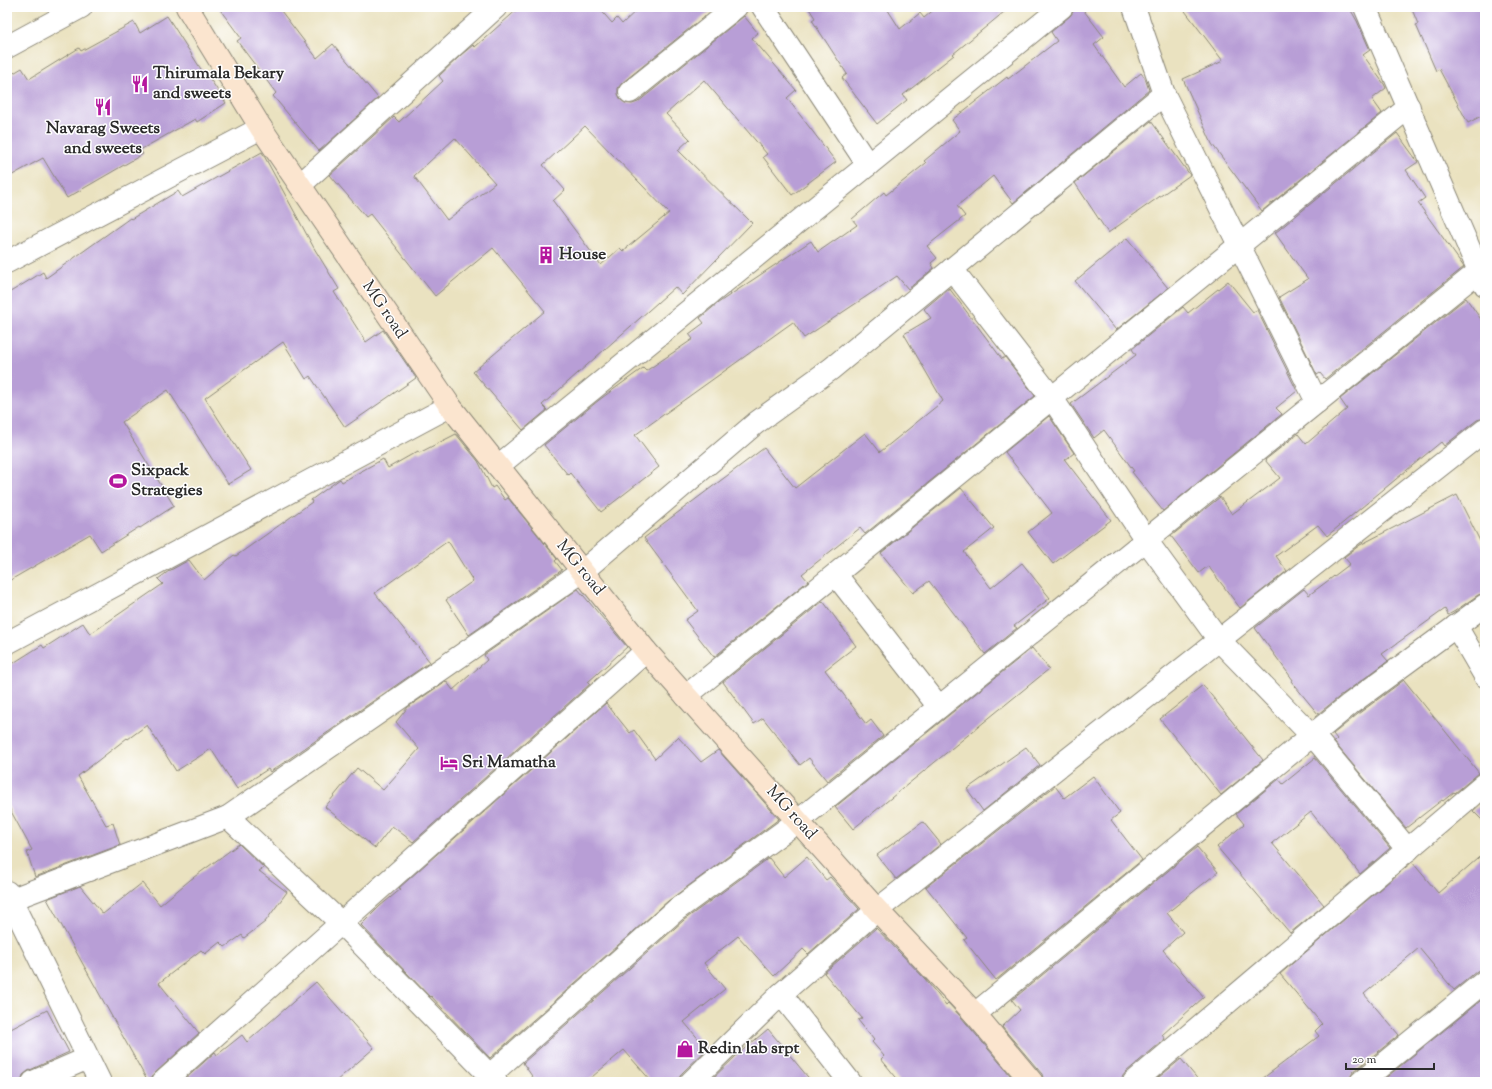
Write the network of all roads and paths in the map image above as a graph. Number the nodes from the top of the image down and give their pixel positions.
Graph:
1 (82, 7) edge
2 (187, 7) edge
3 (496, 7) edge
4 (736, 7) edge
5 (763, 7) edge
6 (1062, 7) edge
7 (1134, 7) edge
8 (1365, 7) edge
9 (7, 47) edge
10 (630, 92) dead end
11 (1164, 94) junction
12 (1409, 107) junction
13 (261, 128) junction
14 (868, 164) junction
15 (300, 185) junction
16 (1240, 245) junction
17 (7, 262) edge
18 (952, 269) junction
19 (1482, 279) edge
20 (1052, 398) junction
21 (1317, 402) junction
22 (450, 406) junction
23 (1485, 430) edge
24 (498, 466) junction
25 (1146, 540) junction
26 (583, 571) junction
27 (836, 575) junction
28 (1485, 605) edge
29 (1456, 626) junction
30 (1219, 640) junction
31 (7, 643) edge
32 (646, 651) junction
33 (1485, 676) edge
34 (686, 696) junction
35 (939, 707) junction
36 (1312, 736) junction
37 (1485, 784) edge
38 (228, 817) junction
39 (798, 821) junction
40 (1408, 850) junction
41 (8, 898) edge
42 (877, 910) junction
43 (341, 923) junction
44 (1485, 981) edge
45 (781, 994) junction
46 (975, 1014) junction
47 (88, 1058) junction
48 (492, 1079) edge
49 (33, 1082) edge
50 (100, 1082) edge
51 (163, 1082) edge
52 (691, 1082) edge
53 (850, 1082) edge
54 (1032, 1082) edge
55 (1134, 1082) edge
56 (1360, 1082) edge

1 - 9 street
2 - 13 main road, MG road
3 - 15 street
4 - 10 street
5 - 14 street
6 - 14 street
7 - 11 street
8 - 12 street
11 - 16 street
11 - 18 street
12 - 16 street
12 - 19 street
13 - 15 main road, MG road
13 - 17 street
14 - 24 street
15 - 22 main road, MG road
16 - 20 street
16 - 21 street
18 - 20 street
18 - 26 street
19 - 21 street
20 - 25 street
20 - 27 street
21 - 25 street
22 - 24 main road, MG road
22 - 31 street
23 - 30 street
24 - 26 main road, MG road
25 - 30 street
25 - 35 street
26 - 32 main road, MG road
26 - 38 street
27 - 34 street
27 - 35 street
28 - 29 street
29 - 33 street
29 - 36 street
30 - 36 street
30 - 42 street
32 - 34 main road, MG road
32 - 43 street
34 - 39 main road, MG road
35 - 39 street
36 - 40 street
36 - 46 street
37 - 40 street
38 - 41 street
38 - 43 street
39 - 42 main road, MG road
39 - 48 street
40 - 55 street
41 - 47 street
42 - 45 street
42 - 46 main road, MG road
43 - 48 street
43 - 51 street
44 - 56 street
45 - 52 street
45 - 53 street
46 - 54 main road, MG road
47 - 49 street
47 - 50 street

